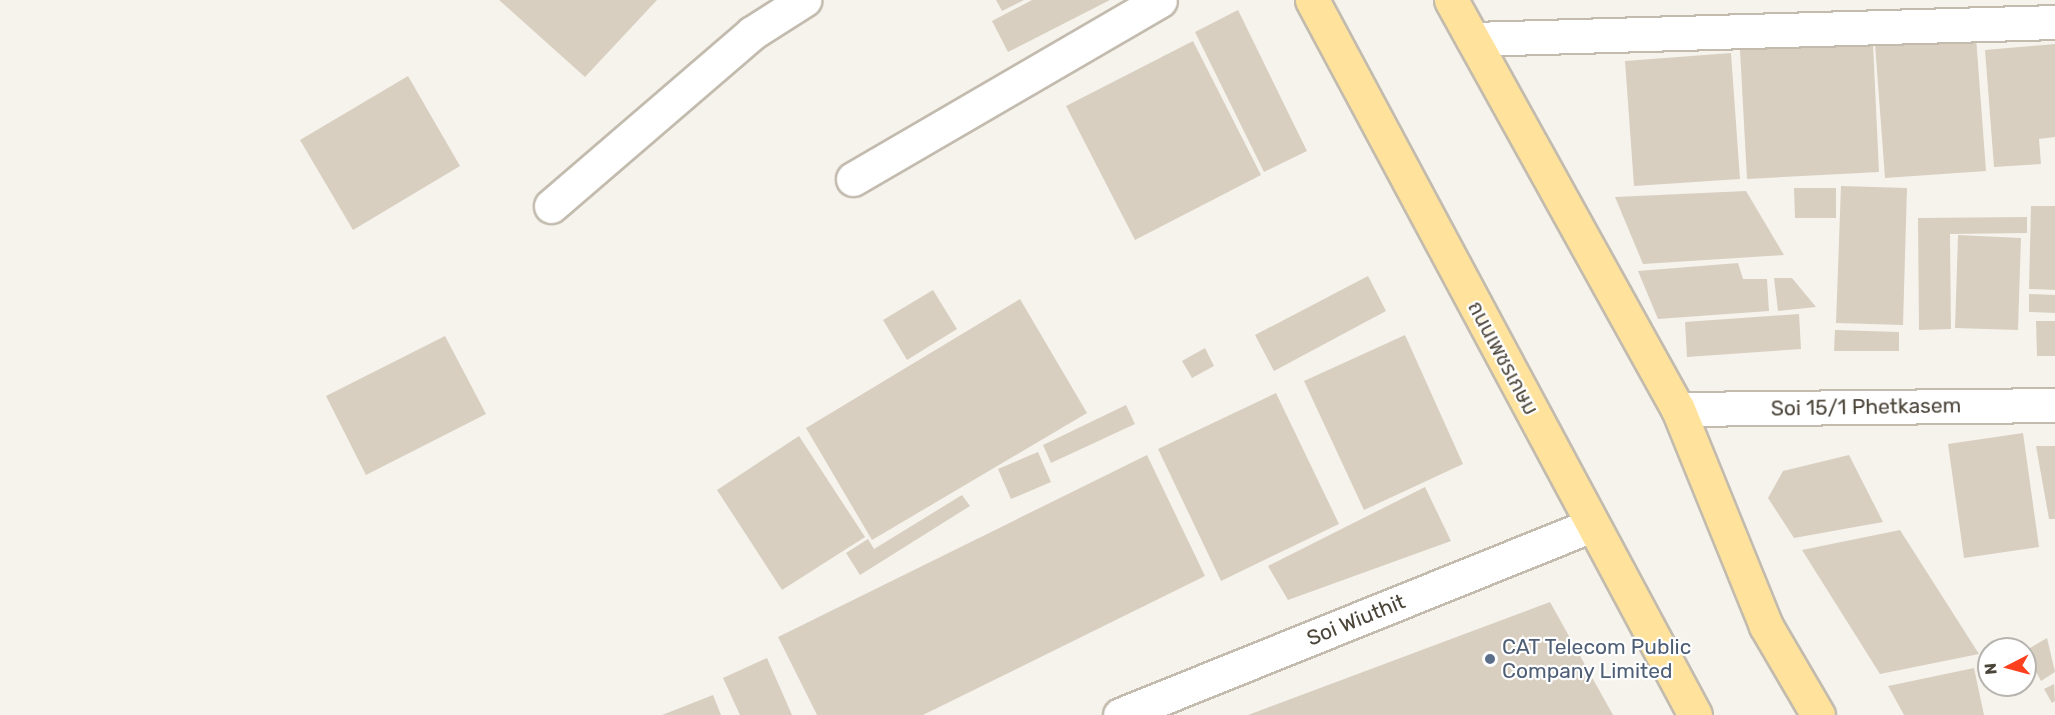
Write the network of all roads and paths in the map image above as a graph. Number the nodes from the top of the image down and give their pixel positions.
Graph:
1 (804, 0) edge
2 (1160, 0) edge
3 (1312, 0) edge
4 (1451, 0) edge
5 (2055, 22) edge
6 (1473, 39) junction
7 (853, 179) dead end
8 (551, 206) dead end
9 (2055, 405) edge
10 (1678, 410) junction
11 (1592, 525) junction
12 (1120, 715) edge
13 (1695, 715) edge
14 (1818, 715) edge

1 - 8 street
2 - 7 street
3 - 11 main road, ถนนเพชรเกษม
4 - 6 main road
5 - 6 street
6 - 10 main road
9 - 10 street, Soi 15/1 Phetkasem
10 - 14 main road
11 - 12 street, Soi Wiuthit
11 - 13 main road, ถนนเพชรเกษม

